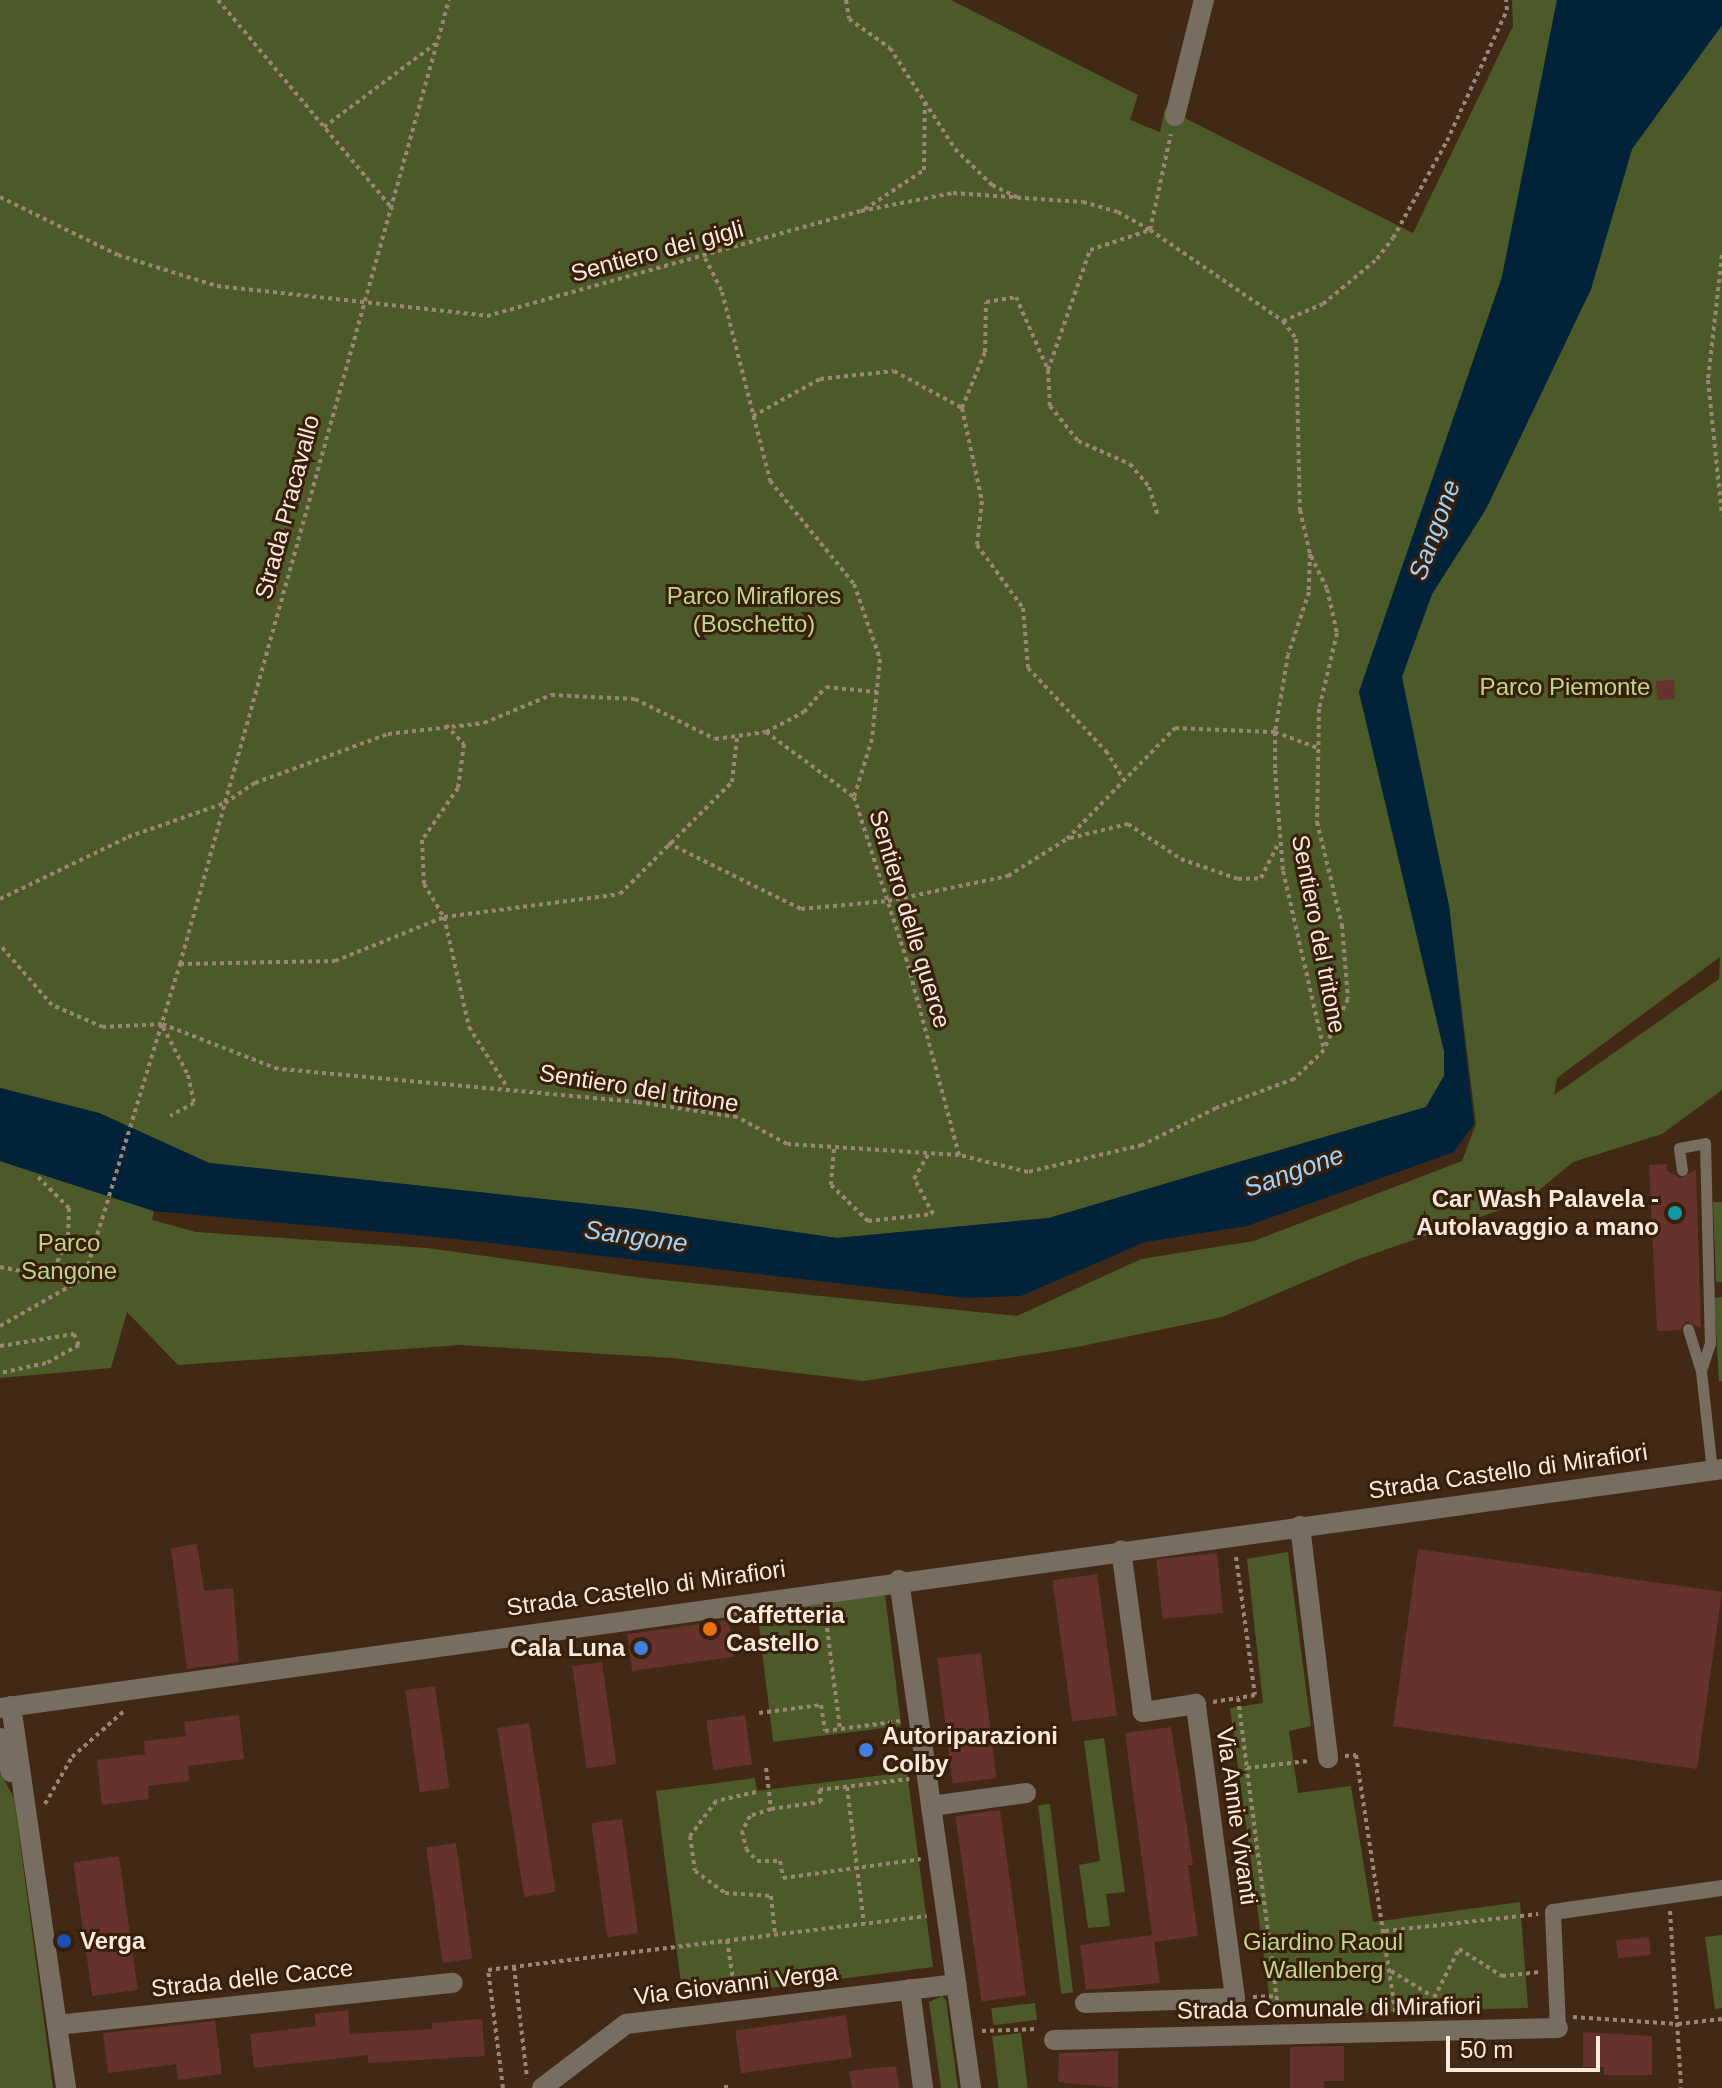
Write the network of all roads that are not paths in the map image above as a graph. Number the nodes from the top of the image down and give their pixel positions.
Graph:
1 (1204, 0) edge
2 (1175, 116) road end
3 (1682, 1170) dead end
4 (1688, 1329) dead end
5 (1701, 1371) junction
6 (1717, 1469) edge
7 (1300, 1526) junction
8 (1121, 1550) junction
9 (899, 1580) junction
10 (6, 1707) edge
11 (0, 1738) edge
12 (1328, 1758) road end
13 (10, 1772) edge
14 (1026, 1793) dead end
15 (931, 1806) junction
16 (1722, 1888) edge
17 (453, 1983) dead end
18 (957, 1984) junction
19 (910, 1989) junction
20 (1085, 2003) dead end
21 (1559, 2022) joint
22 (57, 2025) junction
23 (1054, 2040) dead end
24 (66, 2088) edge
25 (542, 2088) edge
26 (923, 2088) edge
27 (971, 2088) edge

1 - 2 street
3 - 5 lane
4 - 5 lane
5 - 6 lane
6 - 7 street, Strada Castello di Mirafiori
7 - 8 street, Strada Castello di Mirafiori
7 - 12 street
8 - 9 street, Strada Castello di Mirafiori
8 - 20 street, Via Annie Vivanti
9 - 10 street, Strada Castello di Mirafiori
9 - 15 street
10 - 13 street
11 - 13 street
13 - 22 street
14 - 15 street
15 - 18 street
16 - 21 street
17 - 22 street, Strada delle Cacce
18 - 19 street, Via Giovanni Verga
18 - 27 street
19 - 25 street, Via Giovanni Verga
19 - 26 street
21 - 23 street, Strada Comunale di Mirafiori
22 - 24 street

